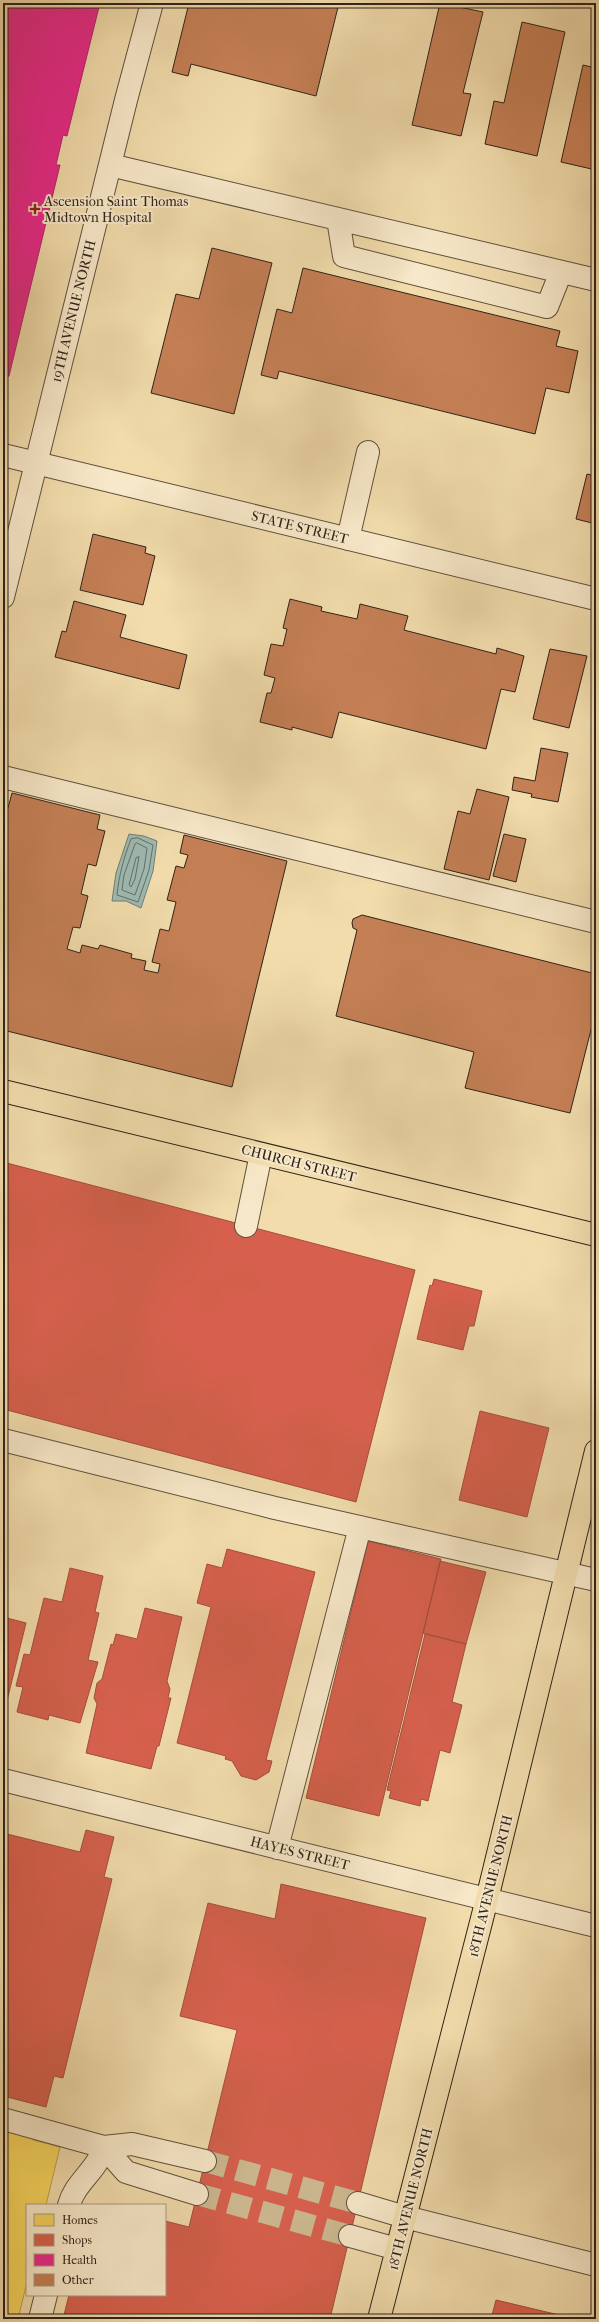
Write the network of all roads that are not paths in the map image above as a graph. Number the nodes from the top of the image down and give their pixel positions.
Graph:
1 (152, 3) edge
2 (110, 165) junction
3 (338, 219) junction
4 (561, 272) junction
5 (596, 280) edge
6 (368, 452) dead end
7 (3, 455) edge
8 (35, 463) junction
9 (348, 538) junction
10 (3, 597) edge
11 (596, 599) edge
12 (3, 777) edge
13 (596, 922) edge
14 (3, 1091) edge
15 (261, 1154) junction
16 (246, 1226) dead end
17 (596, 1235) edge
18 (3, 1440) edge
19 (596, 1451) edge
20 (360, 1527) junction
21 (568, 1574) junction
22 (596, 1580) edge
23 (3, 1780) edge
24 (277, 1848) junction
25 (487, 1898) junction
26 (596, 1926) edge
27 (3, 2119) edge
28 (104, 2147) junction
29 (205, 2161) tunnel mouth
30 (197, 2194) tunnel mouth
31 (358, 2203) tunnel mouth
32 (69, 2204) edge
33 (405, 2217) junction
34 (350, 2236) tunnel mouth
35 (397, 2249) junction
36 (596, 2265) edge
37 (46, 2296) edge
38 (40, 2319) edge
39 (379, 2319) edge

1 - 2 street, 19TH AVENUE NORTH
2 - 3 street
2 - 8 street, 19TH AVENUE NORTH
3 - 4 street
3 - 4 street
4 - 5 street
6 - 9 street
7 - 8 street, STATE STREET
8 - 9 street, STATE STREET
8 - 10 street, 19TH AVENUE NORTH
9 - 11 street, STATE STREET
12 - 13 street
14 - 15 main road, CHURCH STREET
15 - 16 street
15 - 17 main road, CHURCH STREET
18 - 20 street
19 - 21 main road, 18TH AVENUE NORTH
20 - 21 street
20 - 24 street
21 - 22 street
21 - 25 main road, 18TH AVENUE NORTH
23 - 24 street, HAYES STREET
24 - 25 street, HAYES STREET
25 - 26 street, HAYES STREET
25 - 33 main road, 18TH AVENUE NORTH
27 - 28 street
28 - 29 street
28 - 30 street
28 - 32 street
31 - 33 street
33 - 35 main road, 18TH AVENUE NORTH
33 - 36 street
34 - 35 street
35 - 39 main road, 18TH AVENUE NORTH
37 - 38 street

